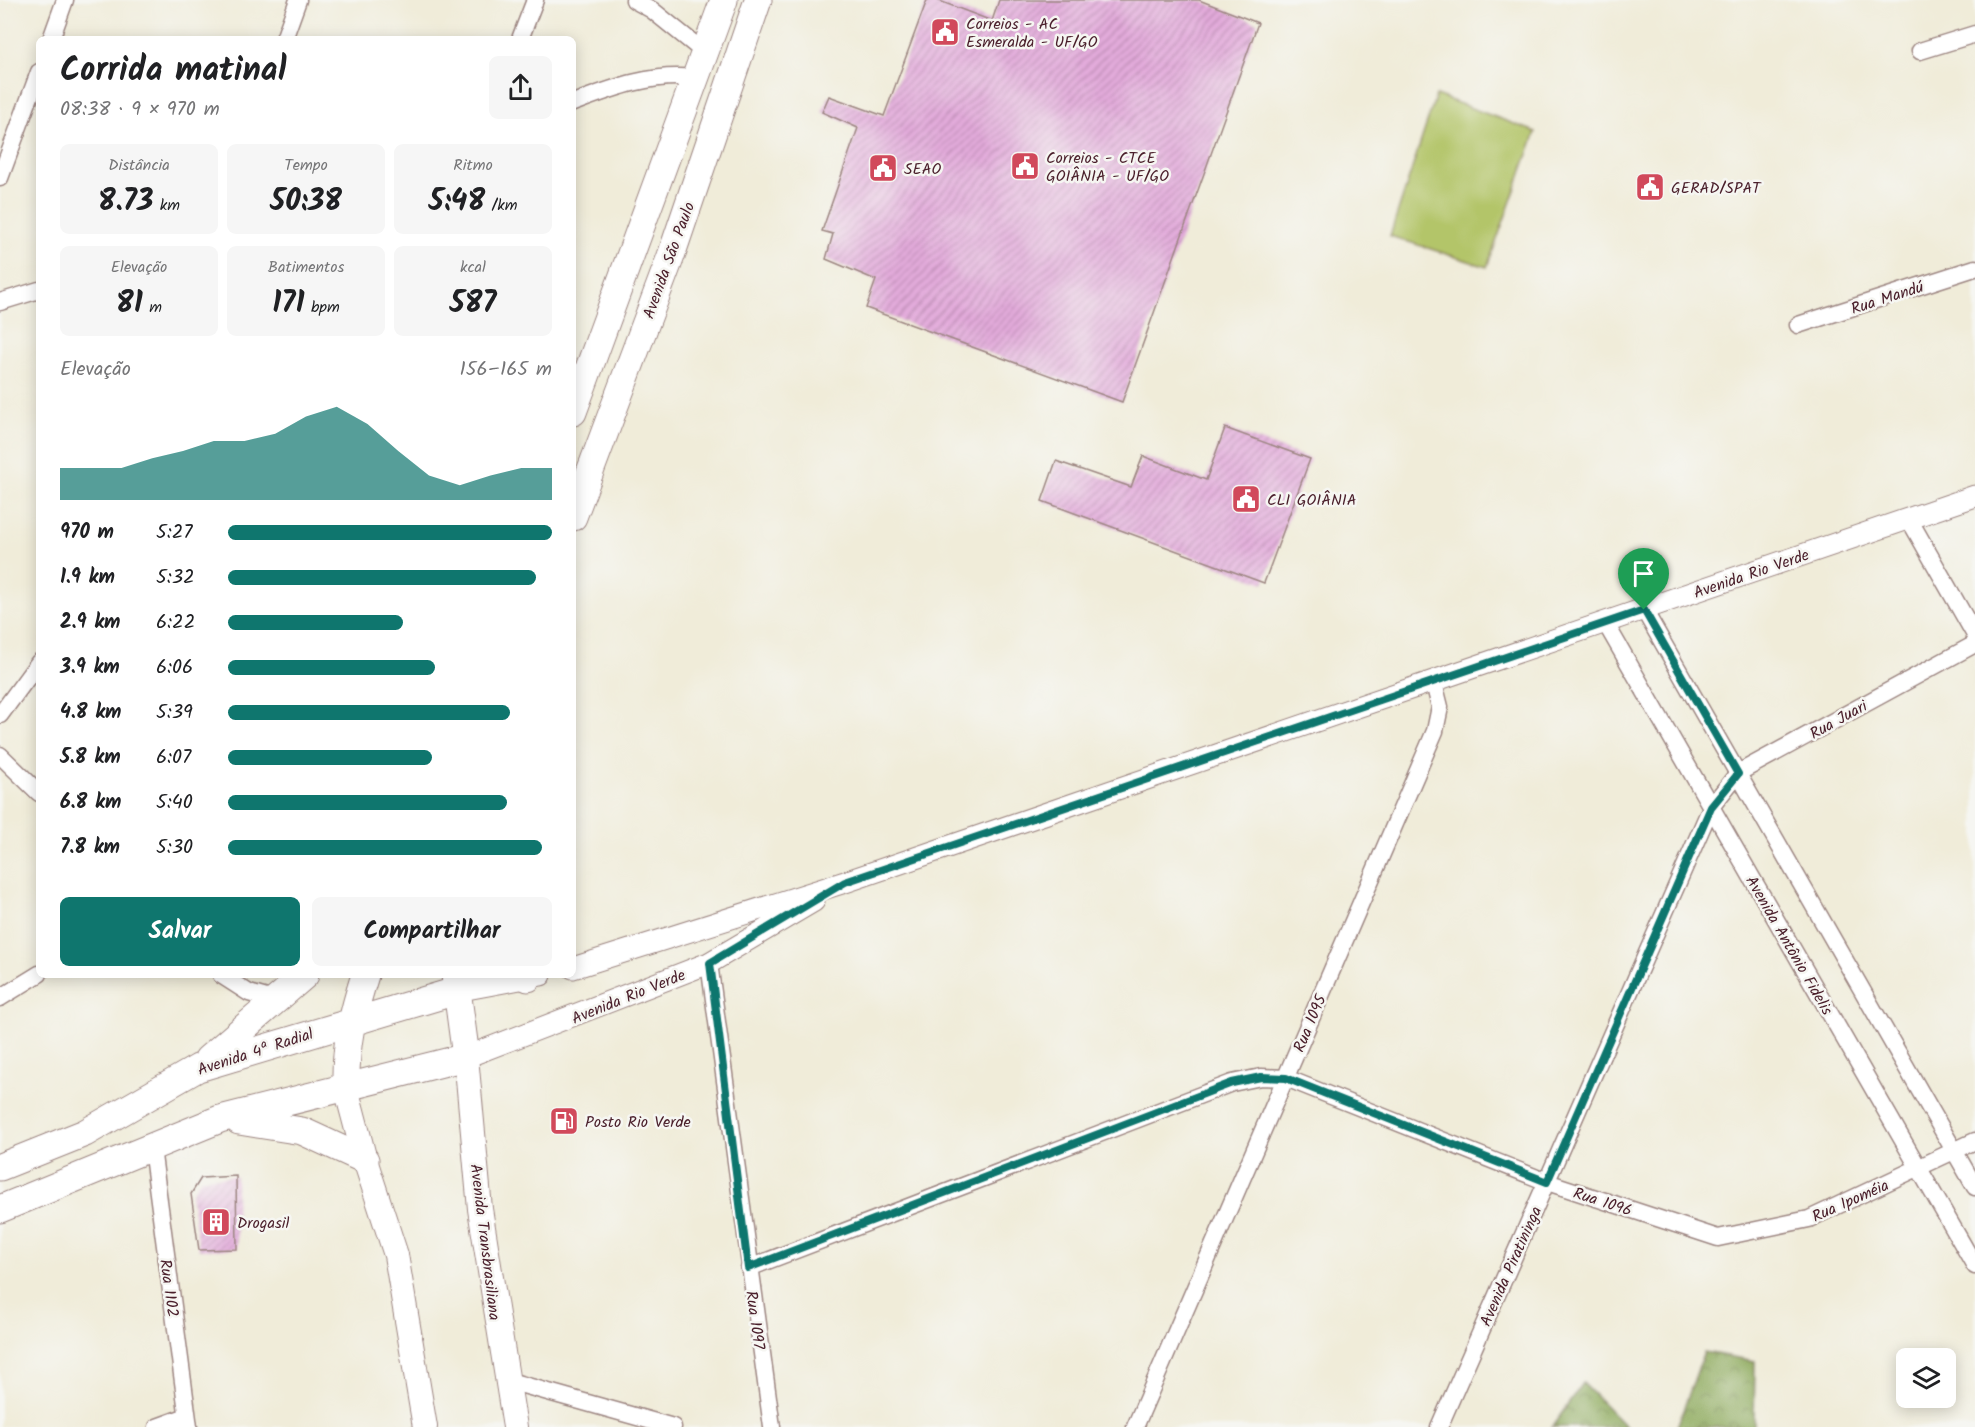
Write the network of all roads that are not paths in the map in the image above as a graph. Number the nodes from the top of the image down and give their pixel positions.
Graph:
1 (65, 0) edge
2 (298, 0) edge
3 (535, 0) edge
4 (634, 0) edge
5 (724, 0) edge
6 (750, 4) edge
7 (1975, 34) edge
8 (52, 36) edge
9 (285, 36) edge
10 (521, 36) edge
11 (1920, 51) dead end
12 (704, 52) junction
13 (694, 78) junction
14 (36, 80) edge
15 (576, 102) edge
16 (710, 139) junction
17 (0, 178) edge
18 (1975, 268) edge
19 (36, 291) edge
20 (0, 302) edge
21 (1798, 326) dead end
22 (576, 404) edge
23 (1975, 496) edge
24 (576, 509) edge
25 (1909, 519) junction
26 (1644, 610) junction
27 (1606, 624) junction
28 (1975, 635) edge
29 (1975, 644) edge
30 (36, 666) edge
31 (1434, 683) junction
32 (0, 715) edge
33 (0, 755) edge
34 (1738, 774) junction
35 (36, 791) edge
36 (1711, 807) junction
37 (845, 882) junction
38 (710, 963) junction
39 (576, 967) edge
40 (36, 976) edge
41 (226, 978) edge
42 (302, 978) edge
43 (364, 978) edge
44 (510, 978) edge
45 (456, 983) edge
46 (0, 998) edge
47 (277, 1001) junction
48 (350, 1022) junction
49 (466, 1057) junction
50 (198, 1068) junction
51 (1286, 1078) junction
52 (346, 1088) junction
53 (220, 1119) junction
54 (1975, 1141) edge
55 (152, 1148) junction
56 (1955, 1152) junction
57 (365, 1160) junction
58 (0, 1167) edge
59 (1918, 1170) junction
60 (1547, 1182) junction
61 (1975, 1187) edge
62 (0, 1209) edge
63 (1718, 1239) joint
64 (1975, 1266) edge
65 (748, 1268) junction
66 (508, 1382) junction
67 (188, 1422) edge
68 (157, 1427) edge
69 (425, 1427) edge
70 (515, 1427) edge
71 (673, 1427) edge
72 (772, 1427) edge
73 (1135, 1427) edge
74 (1439, 1427) edge

1 - 8 street
2 - 9 street
3 - 10 street
4 - 12 street
5 - 12 main road
6 - 16 main road, Avenida São Paulo
7 - 11 street
12 - 13 main road
12 - 16 main road
13 - 15 street
13 - 22 main road
14 - 17 street
16 - 24 main road, Avenida São Paulo
18 - 21 street, Rua Mandú
19 - 20 street
23 - 25 street, Avenida Rio Verde
25 - 26 street, Avenida Rio Verde
25 - 28 street
26 - 27 street, Avenida Rio Verde
26 - 34 street
27 - 31 street, Avenida Rio Verde
27 - 36 street, Avenida Antônio Fidelis
29 - 34 street, Rua Juari
30 - 32 street
31 - 37 street, Avenida Rio Verde
31 - 51 street, Rua 1095
33 - 35 street
34 - 36 street, Rua Juari
34 - 56 street
36 - 59 street, Avenida Antônio Fidelis
36 - 60 street, Avenida Piratininga
37 - 38 street, Avenida Rio Verde
37 - 39 street, Avenida Rio Verde
38 - 49 street, Avenida Rio Verde
38 - 65 street, Rua 1097
40 - 46 street
41 - 47 street
42 - 47 main road
43 - 48 main road
44 - 45 street
45 - 48 main road, Avenida 4ª Radial
45 - 49 main road
47 - 50 main road
48 - 50 main road, Avenida 4ª Radial
48 - 52 main road
49 - 52 main road
49 - 66 main road, Avenida Transbrasiliana
50 - 58 main road, Avenida 4ª Radial
51 - 60 street, Rua 1096
51 - 65 street, Rua 1096
51 - 73 street, Rua 1095
52 - 53 main road
52 - 57 main road
53 - 55 main road
53 - 57 main road
54 - 56 street, Rua Ipoméia
55 - 62 main road
55 - 67 street, Rua 1102
56 - 59 street, Rua Ipoméia
56 - 61 street
57 - 69 main road
59 - 63 street, Rua Ipoméia
59 - 64 street, Avenida Antônio Fidelis
60 - 63 street, Rua 1096
60 - 74 street, Avenida Piratininga
65 - 72 street, Rua 1097
66 - 70 main road, Avenida Transbrasiliana
66 - 71 street
67 - 68 street

